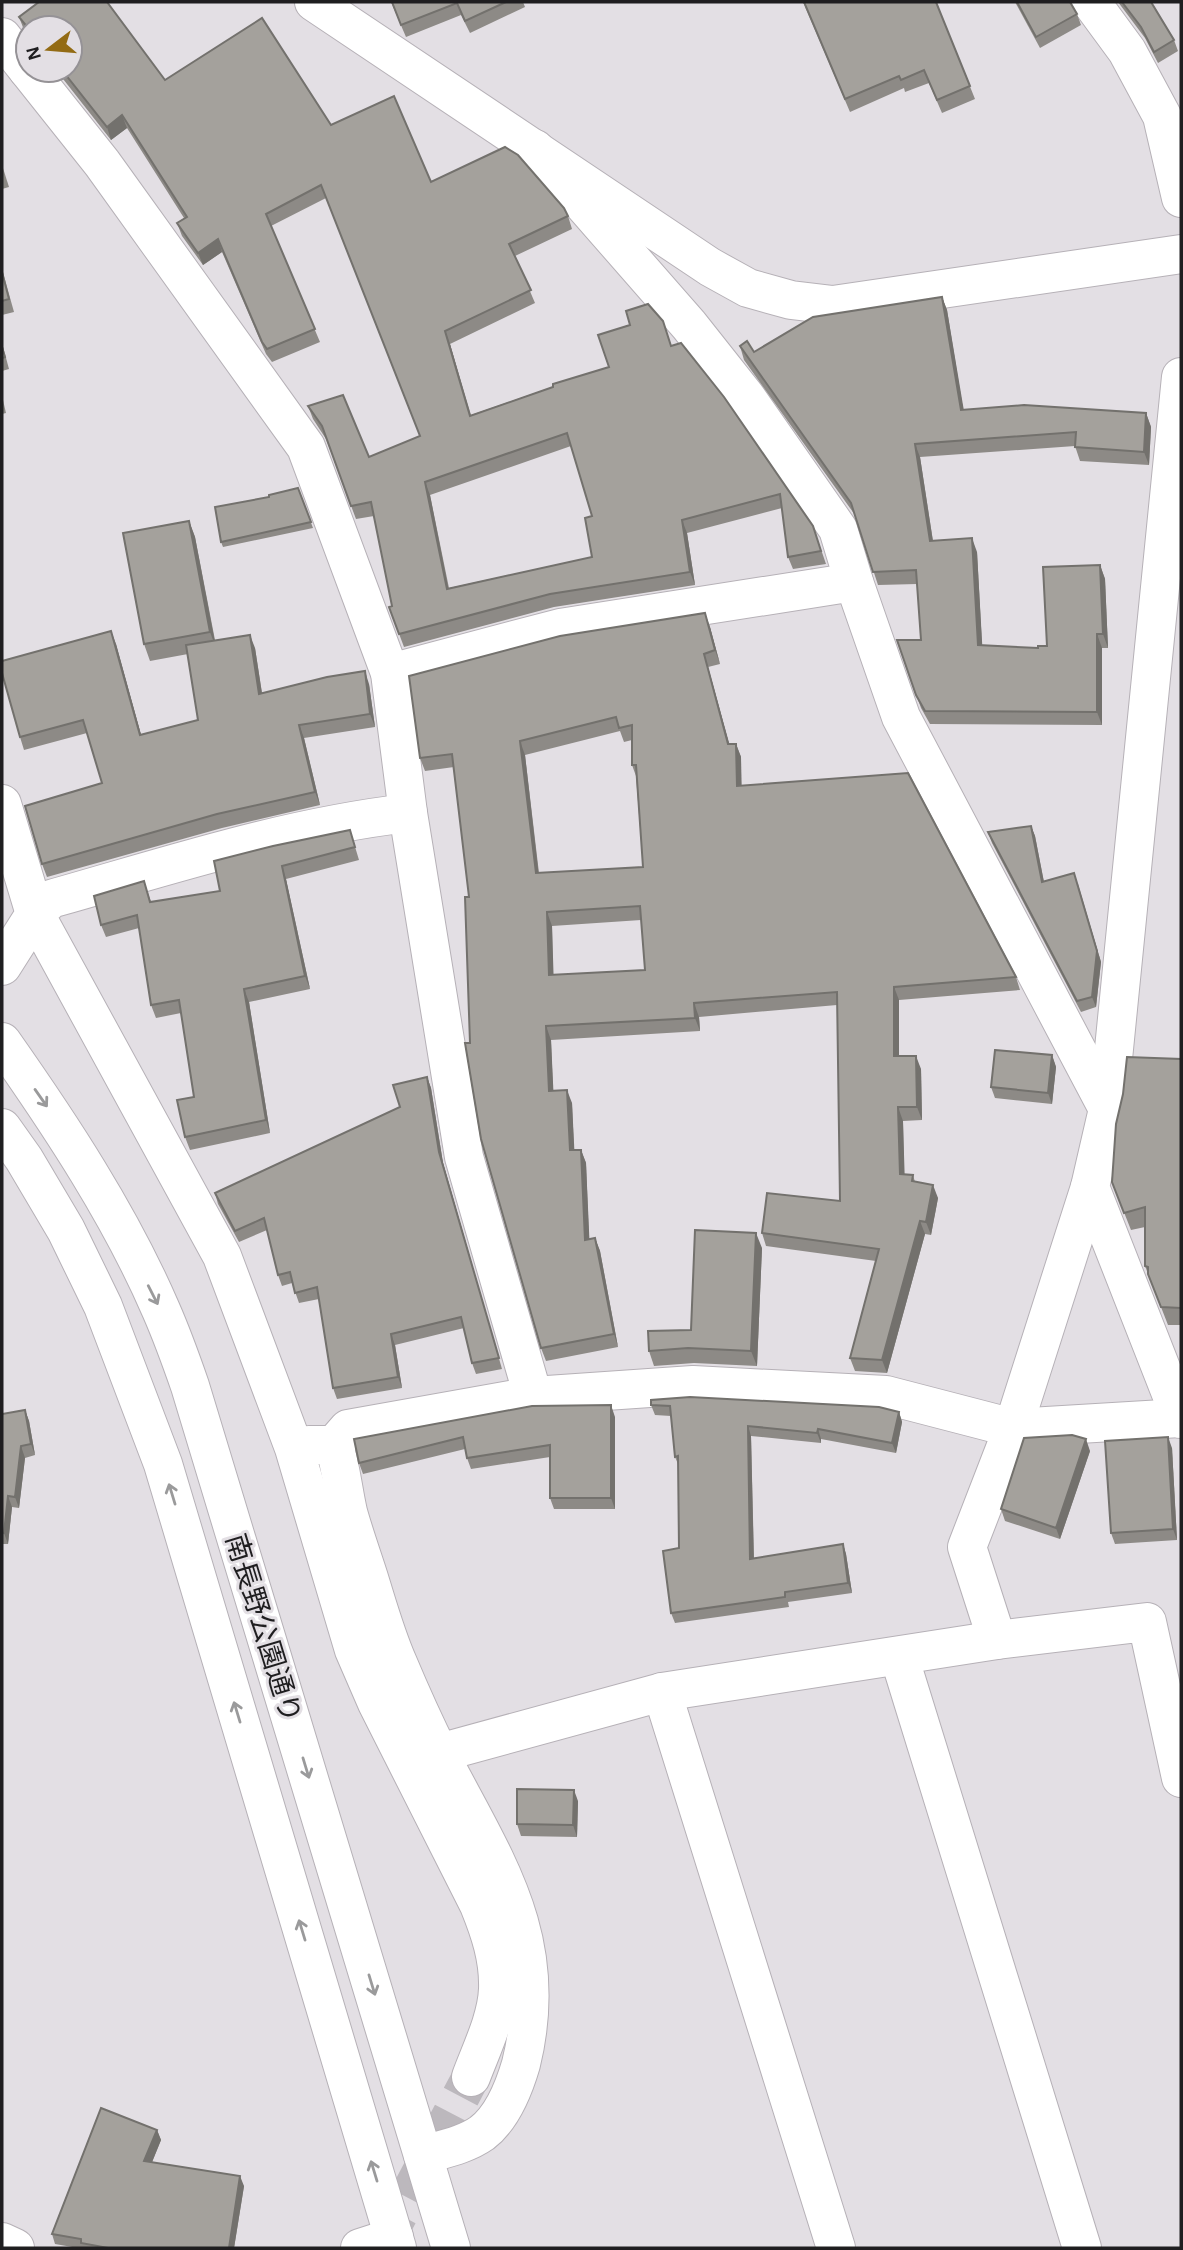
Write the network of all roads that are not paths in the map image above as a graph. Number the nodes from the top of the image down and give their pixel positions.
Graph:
1 (314, 2) edge
2 (1091, 2) edge
3 (2, 37) edge
4 (14, 52) edge
5 (39, 84) edge
6 (535, 149) junction
7 (1181, 198) edge
8 (1181, 254) edge
9 (1181, 377) edge
10 (854, 582) junction
11 (390, 673) junction
12 (2, 804) edge
13 (408, 813) junction
14 (35, 914) junction
15 (2, 966) edge
16 (2, 1042) edge
17 (1108, 1109) junction
18 (2, 1128) edge
19 (1090, 1187) junction
20 (533, 1396) junction
21 (1181, 1419) edge
22 (1013, 1428) junction
23 (334, 1445) junction
24 (294, 1448) junction
25 (997, 1640) junction
26 (899, 1656) junction
27 (662, 1692) junction
28 (439, 1753) junction
29 (1181, 1778) edge
30 (471, 2077) tunnel mouth
31 (423, 2155) junction
32 (2, 2242) edge
33 (383, 2244) edge
34 (15, 2248) edge
35 (451, 2248) edge
36 (835, 2248) edge
37 (1082, 2248) edge

1 - 6 street
2 - 7 street
3 - 4 street
5 - 11 street
6 - 8 street
6 - 10 street
9 - 17 street
10 - 11 street
10 - 17 street
11 - 13 street
12 - 14 street
13 - 14 street
13 - 20 street
14 - 15 street
14 - 24 street
16 -> 31 street, 南長野公園通り
17 - 19 street
33 -> 18 street, 南長野公園通り
19 - 21 street
19 - 22 street
20 - 22 street
20 - 23 street
21 - 22 street
22 - 25 street
23 - 24 street
23 - 28 street
24 - 30 street
25 - 26 street
25 - 29 street
26 - 27 street
26 - 37 street
27 - 28 street
27 - 36 street
28 - 31 street
31 - 35 street, 南長野公園通り
32 - 34 street

